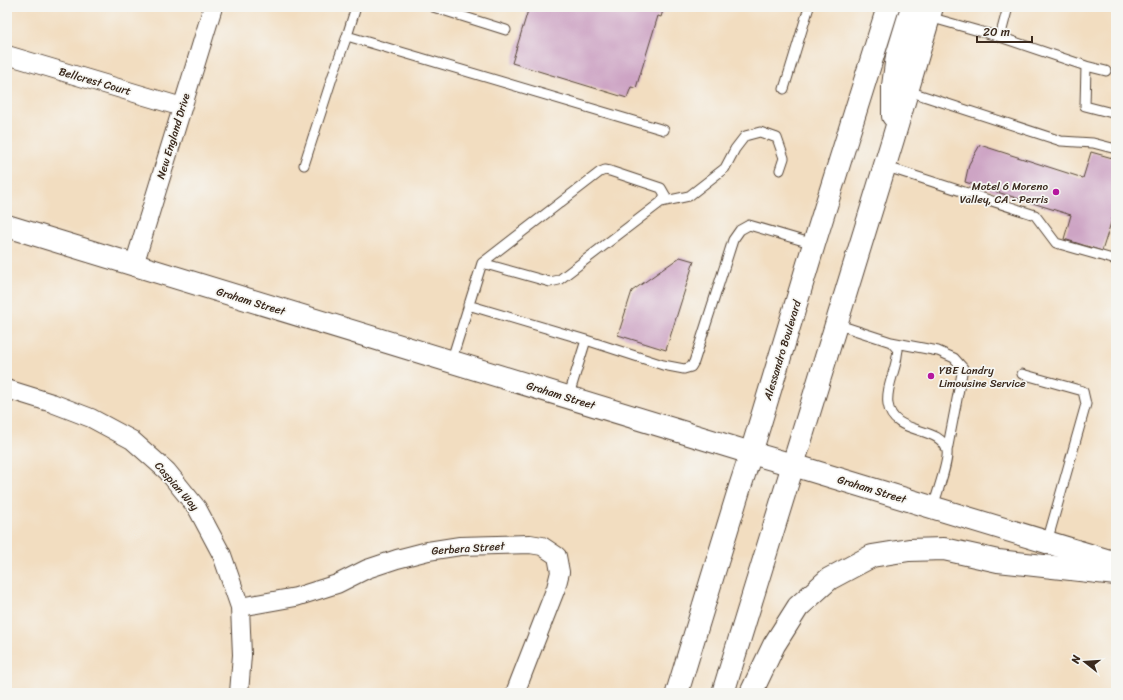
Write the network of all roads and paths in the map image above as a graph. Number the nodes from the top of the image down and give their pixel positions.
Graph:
1 (213, 7) edge
2 (356, 7) edge
3 (433, 7) edge
4 (809, 7) edge
5 (888, 7) edge
6 (1008, 7) edge
7 (925, 10) edge
8 (506, 30) dead end
9 (347, 36) junction
10 (1000, 37) junction
11 (7, 55) edge
12 (1086, 66) junction
13 (1106, 71) dead end
14 (784, 89) dead end
15 (908, 91) junction
16 (182, 107) junction
17 (1116, 114) edge
18 (664, 130) dead end
19 (893, 139) junction
20 (1116, 149) edge
21 (304, 165) dead end
22 (884, 166) junction
23 (780, 170) dead end
24 (661, 202) junction
25 (7, 226) edge
26 (814, 244) junction
27 (1116, 260) edge
28 (482, 263) junction
29 (134, 265) junction
30 (468, 305) junction
31 (836, 324) junction
32 (586, 340) junction
33 (890, 342) junction
34 (451, 362) junction
35 (1022, 374) dead end
36 (7, 389) edge
37 (568, 398) junction
38 (947, 451) junction
39 (751, 454) junction
40 (793, 465) junction
41 (933, 507) junction
42 (1047, 542) junction
43 (1116, 563) edge
44 (1116, 574) edge
45 (240, 607) junction
46 (239, 693) edge
47 (515, 693) edge
48 (677, 693) edge
49 (723, 693) edge
50 (751, 693) edge

1 - 16 street, New England Drive
2 - 9 lane
3 - 8 lane
4 - 14 lane
5 - 26 main road, Alessandro Boulevard
6 - 10 lane
7 - 10 lane
7 - 15 main road
7 - 19 main road
9 - 18 lane
9 - 21 lane
10 - 12 lane
11 - 16 street, Bellcrest Court
12 - 13 lane
12 - 17 lane
15 - 19 main road
15 - 20 lane
16 - 29 street, New England Drive
19 - 22 main road
22 - 27 lane
22 - 31 main road
23 - 24 lane
24 - 28 lane
24 - 28 lane
25 - 29 main road, Graham Street
26 - 32 lane
26 - 39 main road, Alessandro Boulevard
28 - 30 lane
29 - 34 main road, Graham Street
30 - 32 lane
30 - 34 lane
31 - 33 lane
31 - 40 main road
32 - 37 lane
33 - 38 lane
33 - 38 lane
34 - 37 main road, Graham Street
35 - 42 lane
36 - 45 street, Caspian Way
37 - 39 main road, Graham Street
38 - 41 lane
39 - 40 main road, Graham Street
39 - 48 main road, Alessandro Boulevard
40 - 41 main road, Graham Street
40 - 49 main road
41 - 42 main road, Graham Street
42 - 43 main road, Graham Street
44 - 50 main road
45 - 46 street, Caspian Way
45 - 47 street, Gerbera Street

